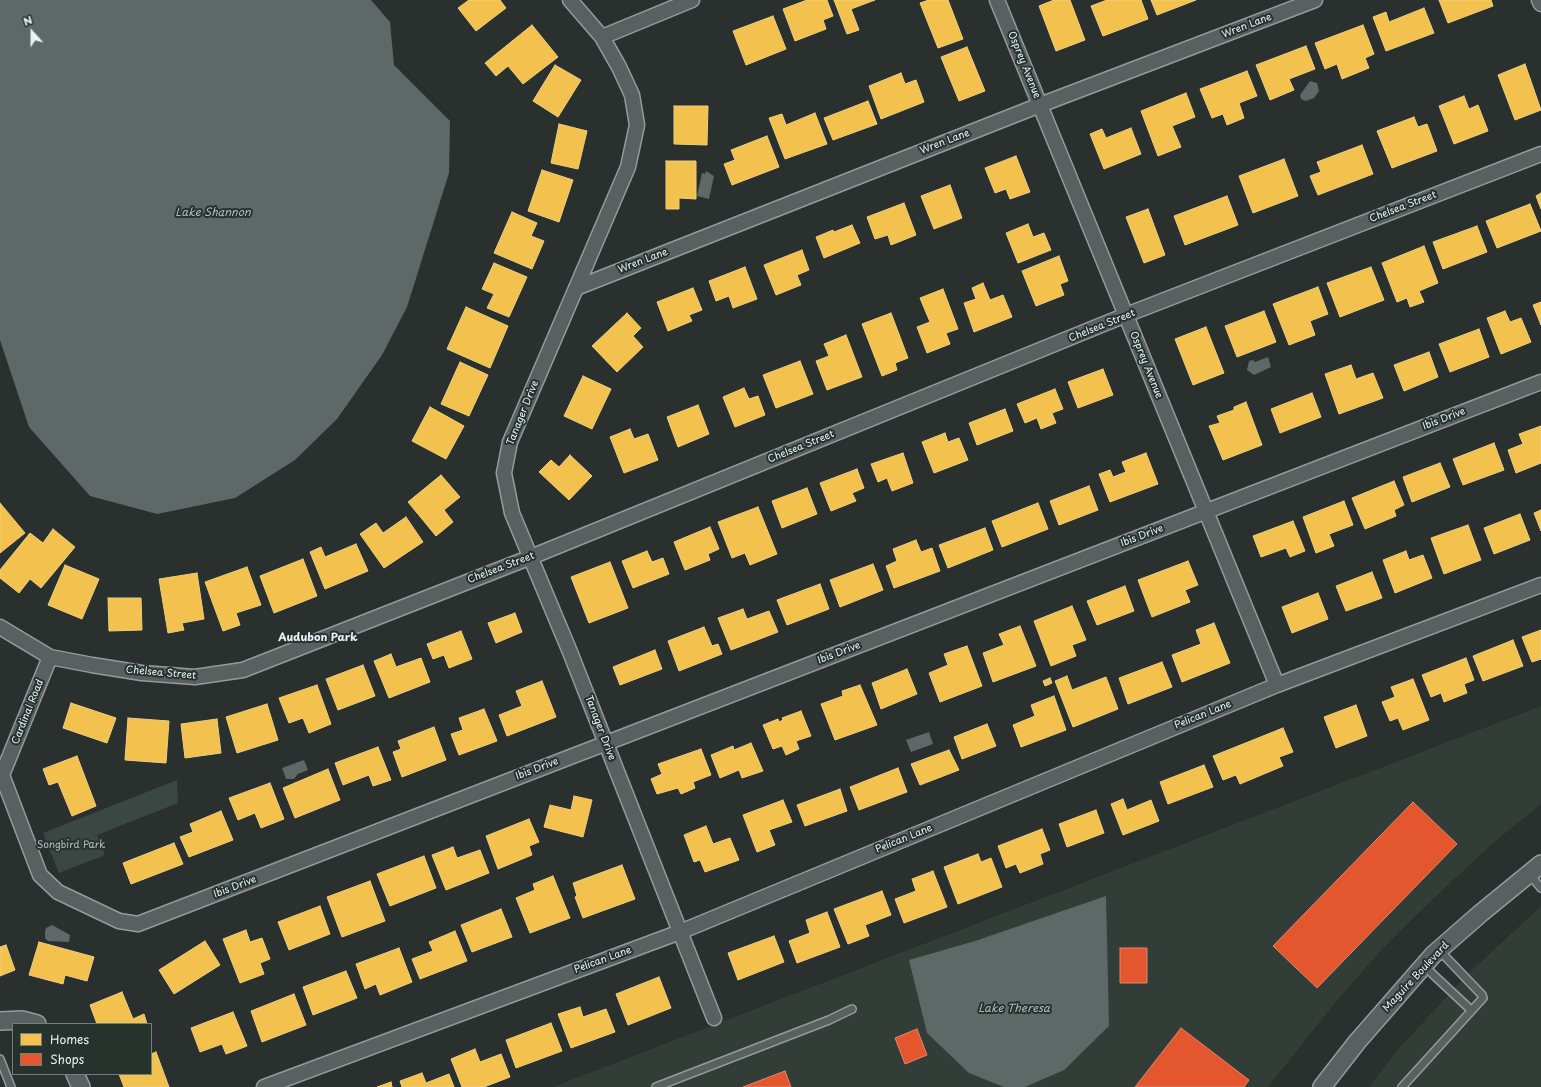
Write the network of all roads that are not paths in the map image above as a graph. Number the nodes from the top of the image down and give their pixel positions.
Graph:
1 (570, 0) edge
2 (692, 0) edge
3 (997, 0) edge
4 (1315, 0) edge
5 (1539, 0) edge
6 (1541, 4) edge
7 (602, 37) junction
8 (1040, 105) junction
9 (1541, 154) edge
10 (576, 288) junction
11 (1126, 315) junction
12 (1541, 382) edge
13 (1206, 511) junction
14 (531, 556) junction
15 (1541, 585) edge
16 (0, 627) edge
17 (50, 657) junction
18 (1277, 685) junction
19 (605, 743) junction
20 (1, 776) edge
21 (1535, 869) edge
22 (1541, 888) edge
23 (138, 924) joint
24 (680, 932) junction
25 (1439, 950) junction
26 (1424, 966) junction
27 (852, 1009) dead end
28 (1471, 1010) junction
29 (714, 1018) dead end
30 (0, 1021) edge
31 (33, 1023) edge
32 (0, 1059) edge
33 (75, 1075) edge
34 (11, 1087) edge
35 (80, 1087) edge
36 (264, 1087) edge
37 (656, 1087) edge
38 (1322, 1087) edge
39 (1402, 1087) edge

1 - 7 street, Tanager Drive
2 - 7 street
3 - 8 street, Osprey Avenue
4 - 8 street, Wren Lane
5 - 6 street
7 - 10 street, Tanager Drive
8 - 10 street, Wren Lane
8 - 11 street, Osprey Avenue
9 - 11 street, Chelsea Street
10 - 14 street, Tanager Drive
11 - 13 street, Osprey Avenue
11 - 14 street, Chelsea Street
12 - 13 street, Ibis Drive
13 - 18 street, Osprey Avenue
13 - 19 street, Ibis Drive
14 - 17 street, Chelsea Street
14 - 19 street, Tanager Drive
15 - 18 street, Pelican Lane
16 - 17 street
17 - 20 street, Cardinal Road
18 - 24 street, Pelican Lane
19 - 23 street, Ibis Drive
19 - 24 street, Tanager Drive
20 - 23 street, Cardinal Road
21 - 22 lane
21 - 25 street, Maguire Boulevard
24 - 29 street, Tanager Drive
24 - 36 street, Pelican Lane
25 - 26 street, Maguire Boulevard
25 - 28 lane
26 - 28 lane
26 - 38 street, Maguire Boulevard
27 - 37 lane
28 - 39 lane
30 - 31 street
32 - 34 lane
33 - 35 street

